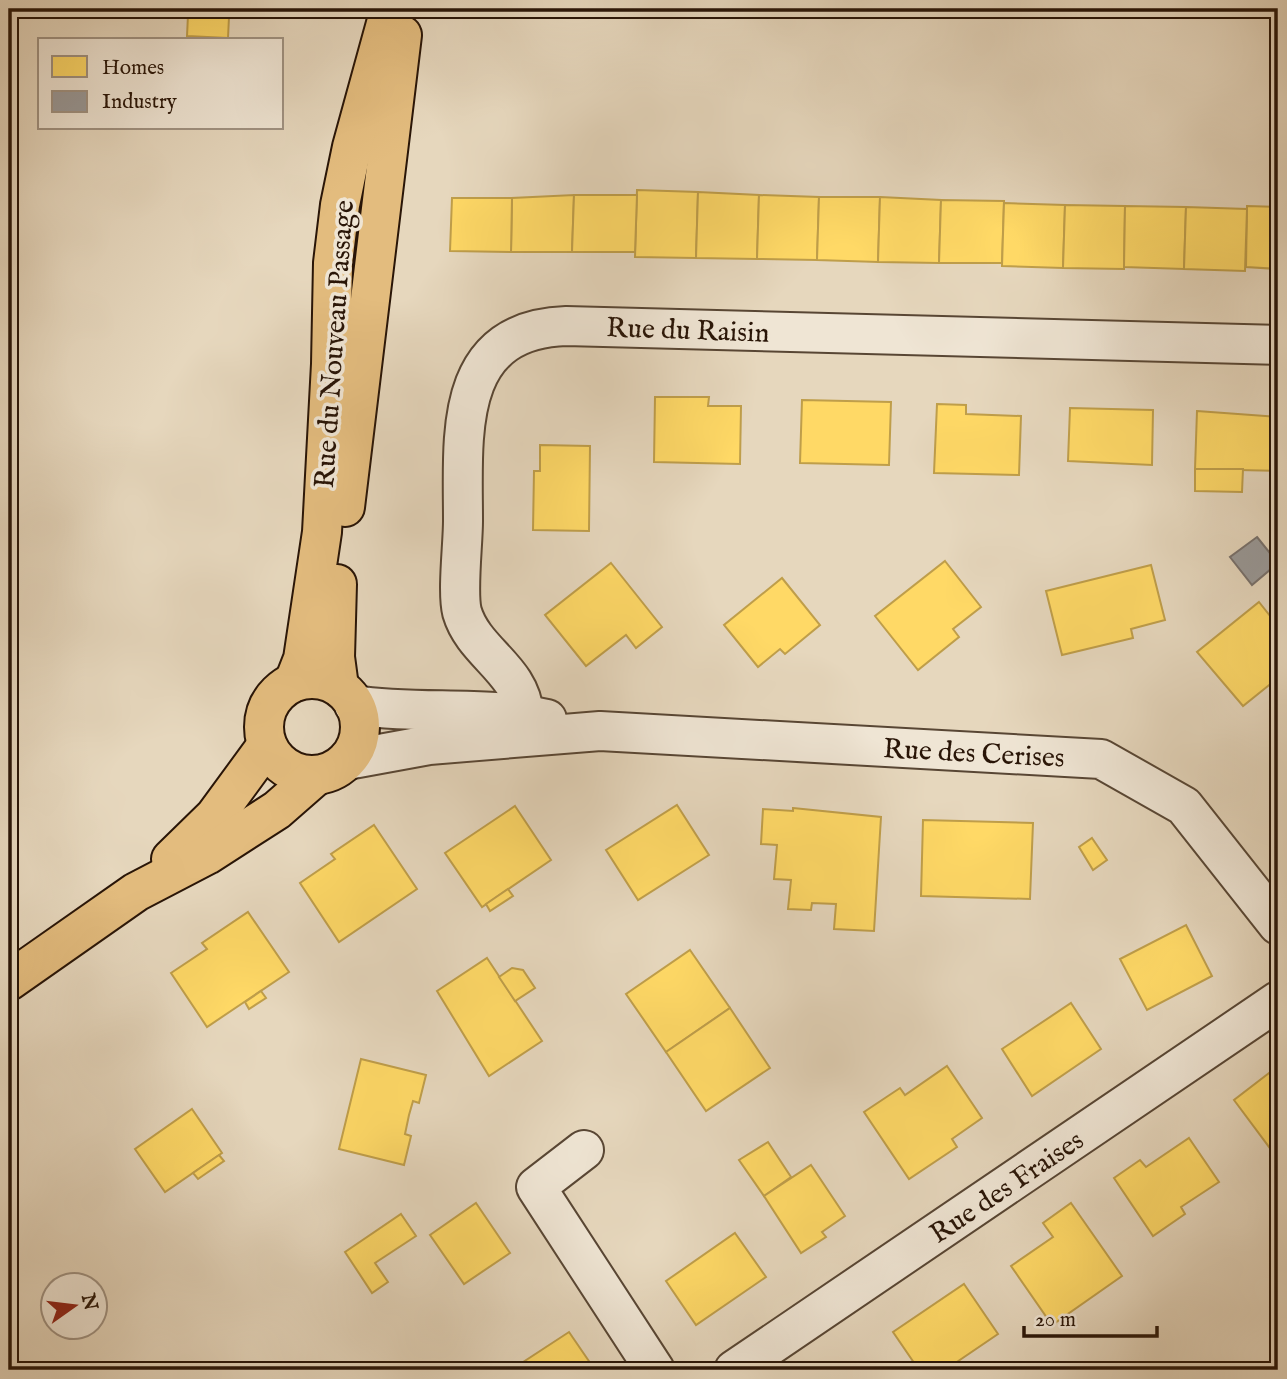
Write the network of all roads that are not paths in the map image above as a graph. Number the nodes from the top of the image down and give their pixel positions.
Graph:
1 (390, 9) edge
2 (398, 9) edge
3 (1278, 345) edge
4 (294, 682) junction
5 (347, 696) junction
6 (524, 714) junction
7 (600, 731) junction
8 (267, 745) junction
9 (332, 768) junction
10 (136, 892) junction
11 (1278, 925) edge
12 (9, 981) edge
13 (1278, 1001) edge
14 (583, 1150) dead end
15 (655, 1370) edge
16 (734, 1370) edge

1 - 4 main road, Rue du Nouveau Passage
2 - 5 main road, Rue du Nouveau Passage
3 - 6 street, Rue du Raisin
4 - 5 main road
4 - 8 main road
5 - 6 street, Rue des Cerises
5 - 9 main road
6 - 7 street, Rue des Cerises
7 - 9 street, Rue des Cerises
7 - 11 street, Rue des Cerises
8 - 9 main road
8 - 10 main road
9 - 10 main road
10 - 12 main road
13 - 16 street, Rue des Fraises
14 - 15 street

